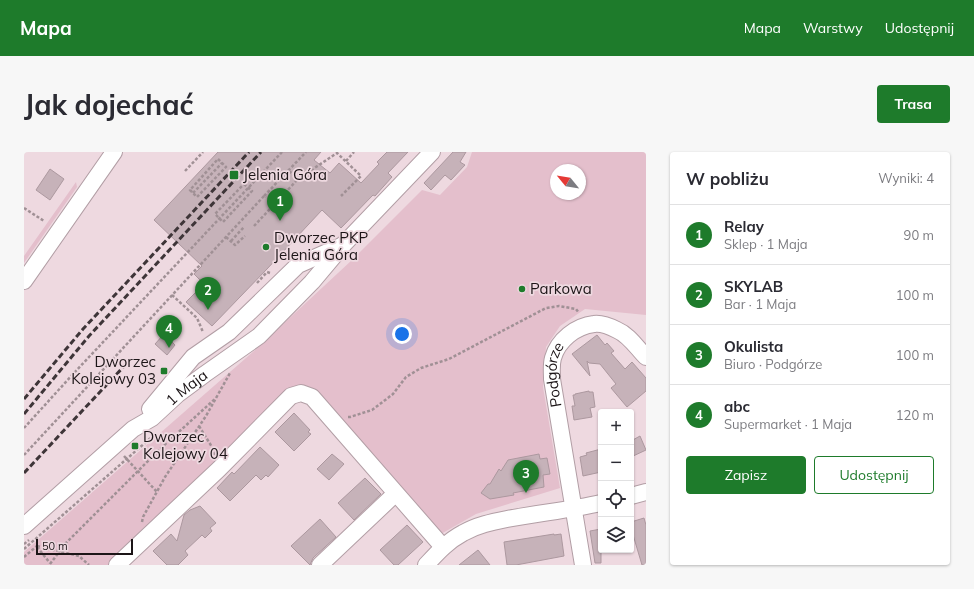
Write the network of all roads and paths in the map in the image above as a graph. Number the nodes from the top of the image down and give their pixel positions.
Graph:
1 (114, 152) edge
2 (203, 152) edge
3 (282, 152) edge
4 (306, 152) edge
5 (354, 152) edge
6 (432, 152) edge
7 (346, 161) junction
8 (222, 163) junction
9 (289, 170) junction
10 (184, 171) dead end
11 (298, 179) junction
12 (248, 188) junction
13 (193, 193) junction
14 (341, 196) dead end
15 (24, 208) edge
16 (219, 218) junction
17 (44, 221) dead end
18 (254, 226) dead end
19 (244, 227) dead end
20 (245, 236) dead end
21 (226, 237) junction
22 (231, 241) junction
23 (344, 244) junction
24 (267, 272) dead end
25 (24, 281) edge
26 (256, 284) dead end
27 (172, 295) junction
28 (586, 326) junction
29 (203, 332) dead end
30 (193, 357) junction
31 (646, 357) edge
32 (205, 374) junction
33 (230, 376) dead end
34 (216, 398) junction
35 (344, 415) dead end
36 (199, 426) junction
37 (24, 428) edge
38 (133, 429) junction
39 (155, 434) dead end
40 (24, 455) edge
41 (124, 456) dead end
42 (127, 459) junction
43 (219, 469) junction
44 (138, 471) junction
45 (157, 492) junction
46 (646, 492) edge
47 (395, 494) junction
48 (634, 495) edge
49 (598, 504) edge
50 (574, 509) junction
51 (143, 517) dead end
52 (24, 526) edge
53 (37, 546) junction
54 (443, 547) junction
55 (24, 549) edge
56 (59, 551) junction
57 (24, 557) edge
58 (125, 562) edge
59 (50, 564) edge
60 (89, 565) edge
61 (320, 565) edge
62 (426, 565) edge
63 (583, 565) edge

1 - 25 street
2 - 10 path
3 - 12 path
4 - 9 path
5 - 7 path
6 - 23 street, 1 Maja
7 - 11 path
7 - 14 path
8 - 13 path
8 - 13 path
8 - 13 path
9 - 11 path
9 - 21 path
11 - 18 path
12 - 16 path
12 - 16 path
12 - 16 path
15 - 17 path
16 - 37 path
19 - 22 path
20 - 22 path
21 - 22 path
21 - 27 path
23 - 30 street
23 - 32 street, 1 Maja
24 - 26 path
27 - 29 path
27 - 40 path
28 - 31 street, Podgórze
28 - 35 path
28 - 50 street, Podgórze
30 - 32 street
30 - 38 street
32 - 38 street, 1 Maja
33 - 34 path
34 - 36 path
34 - 44 path
36 - 43 path
36 - 45 path
38 - 52 street, 1 Maja
39 - 42 path
41 - 42 path
42 - 44 path
42 - 55 path
43 - 47 street
43 - 58 street
44 - 45 path
44 - 56 path
45 - 51 path
46 - 48 street
47 - 54 street
47 - 61 street
49 - 50 street
50 - 54 street
50 - 63 street, Podgórze
53 - 56 path
53 - 57 path
53 - 59 path
54 - 62 street
56 - 59 path
56 - 60 path

